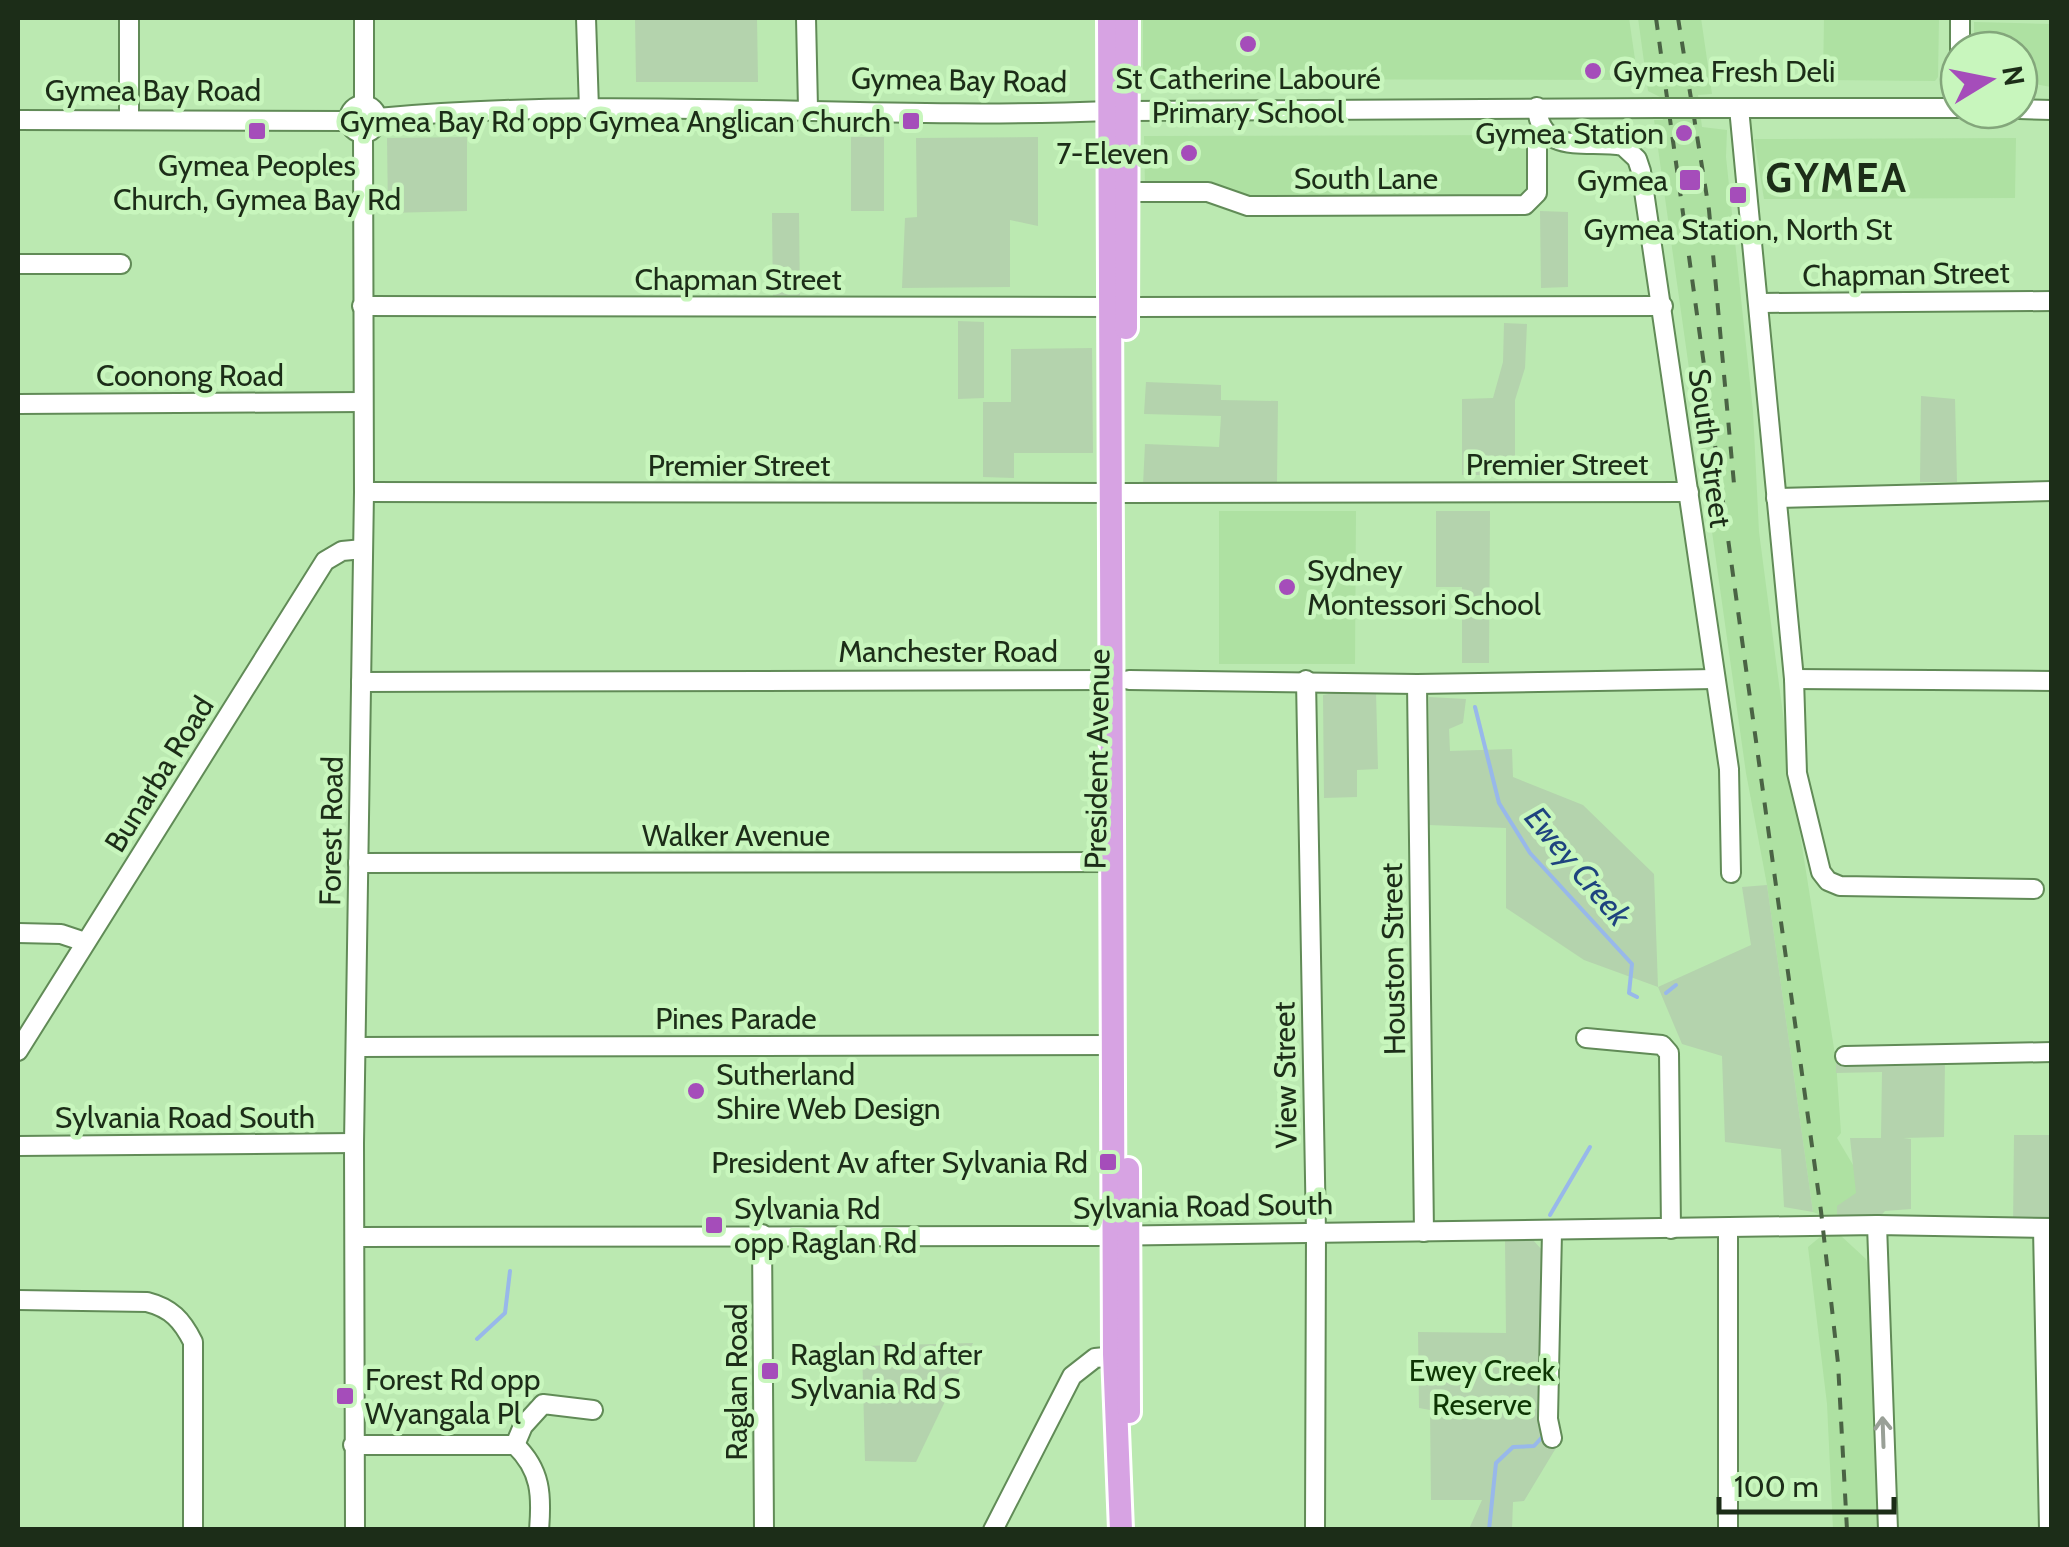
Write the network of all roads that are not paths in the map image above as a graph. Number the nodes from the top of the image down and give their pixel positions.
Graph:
1 (129, 18) edge
2 (364, 18) edge
3 (586, 18) edge
4 (806, 18) edge
5 (1109, 18) edge
6 (1127, 18) edge
7 (1537, 107) junction
8 (808, 108) junction
9 (1739, 108) junction
10 (1939, 108) edge
11 (588, 110) junction
12 (371, 111) junction
13 (1119, 111) junction
14 (18, 120) edge
15 (129, 120) junction
16 (356, 127) junction
17 (1543, 131) junction
18 (1129, 192) junction
19 (18, 264) edge
20 (121, 264) dead end
21 (2052, 301) edge
22 (1761, 303) junction
23 (362, 306) junction
24 (1663, 306) junction
25 (1120, 307) junction
26 (363, 402) junction
27 (18, 404) edge
28 (2052, 491) edge
29 (364, 492) junction
30 (1689, 492) junction
31 (1119, 493) junction
32 (1776, 498) junction
33 (363, 549) junction
34 (1714, 679) junction
35 (1122, 680) junction
36 (1306, 680) junction
37 (1794, 680) junction
38 (2052, 680) edge
39 (361, 682) junction
40 (1417, 684) junction
41 (1114, 862) junction
42 (358, 863) junction
43 (1731, 873) dead end
44 (2034, 889) dead end
45 (18, 934) edge
46 (86, 942) junction
47 (1586, 1038) dead end
48 (1114, 1044) junction
49 (357, 1047) junction
50 (18, 1052) edge
51 (2052, 1052) edge
52 (1845, 1056) dead end
53 (354, 1143) junction
54 (18, 1146) edge
55 (1877, 1225) junction
56 (2047, 1228) edge
57 (1728, 1229) junction
58 (1671, 1230) junction
59 (1424, 1232) junction
60 (1552, 1232) junction
61 (1316, 1233) junction
62 (762, 1234) junction
63 (1122, 1234) junction
64 (355, 1236) junction
65 (18, 1300) edge
66 (1123, 1354) junction
67 (593, 1410) dead end
68 (1552, 1438) dead end
69 (354, 1445) junction
70 (515, 1445) junction
71 (193, 1530) edge
72 (356, 1530) edge
73 (539, 1530) edge
74 (764, 1530) edge
75 (993, 1530) edge
76 (1121, 1530) edge
77 (1315, 1530) edge
78 (1728, 1530) edge
79 (1888, 1530) edge
80 (2050, 1530) edge

1 - 15 street
2 - 12 street
3 - 11 street
4 - 8 street
5 - 13 main road, President Avenue
6 - 13 main road, President Avenue
7 - 9 street, Gymea Bay Road, bridge
7 - 13 street, Gymea Bay Road
7 - 17 street
8 - 11 street, Gymea Bay Road
8 - 13 street, Gymea Bay Road
9 - 10 street, Gymea Bay Road
9 - 22 street
11 - 12 street, Gymea Bay Road
12 - 16 street
13 - 18 main road, President Avenue
13 - 25 main road, President Avenue
14 - 15 street, Gymea Bay Road
15 - 16 street, Gymea Bay Road
16 - 23 street, Forest Road
17 - 18 street, South Lane
17 - 24 street, South Street
18 - 25 main road, President Avenue
19 - 20 street
21 - 22 street, Chapman Street
22 - 32 street
23 - 25 street, Chapman Street
23 - 26 street, Forest Road
24 - 25 street, Chapman Street
24 - 30 street, South Street
25 - 31 main road, President Avenue
26 - 27 street, Coonong Road
26 - 29 street, Forest Road
28 - 32 street
29 - 31 street, Premier Street
29 - 33 street, Forest Road
30 - 31 street, Premier Street
30 - 34 street, South Street
31 - 35 main road, President Avenue
32 - 37 street
33 - 39 street, Forest Road
33 - 46 street, Bunarba Road
34 - 40 street, Manchester Road
34 - 43 street, South Street
35 - 36 street, Manchester Road
35 - 39 street, Manchester Road
35 - 41 main road, President Avenue
35 - 63 main road, President Avenue
36 - 40 street, Manchester Road
36 - 61 street, View Street
37 - 38 street
37 - 44 street
39 - 42 street, Forest Road
40 - 59 street, Houston Street
41 - 42 street, Walker Avenue
41 - 48 main road, President Avenue
42 - 49 street, Forest Road
45 - 46 street
46 - 50 street, Bunarba Road
47 - 58 street
48 - 49 street, Pines Parade
48 - 63 main road, President Avenue
49 - 53 street, Forest Road
51 - 52 street
53 - 54 street, Sylvania Road South
53 - 64 street, Forest Road
55 - 56 street, Sylvania Road South
55 - 57 street, Sylvania Road South
79 -> 55 street
56 - 80 street
57 - 58 street, Sylvania Road South
57 - 78 street
58 - 60 street, Sylvania Road South
59 - 60 street, Sylvania Road South
59 - 61 street, Sylvania Road South
60 - 68 street
61 - 63 street, Sylvania Road South
61 - 77 street, View Street
62 - 63 street, Sylvania Road South
62 - 64 street, Sylvania Road South
62 - 74 street, Raglan Road
63 - 66 main road, President Avenue
64 - 69 street, Forest Road
65 - 71 street
66 - 75 street
66 - 76 main road, President Avenue
67 - 70 street
69 - 70 street
69 - 72 street, Forest Road
70 - 73 street

